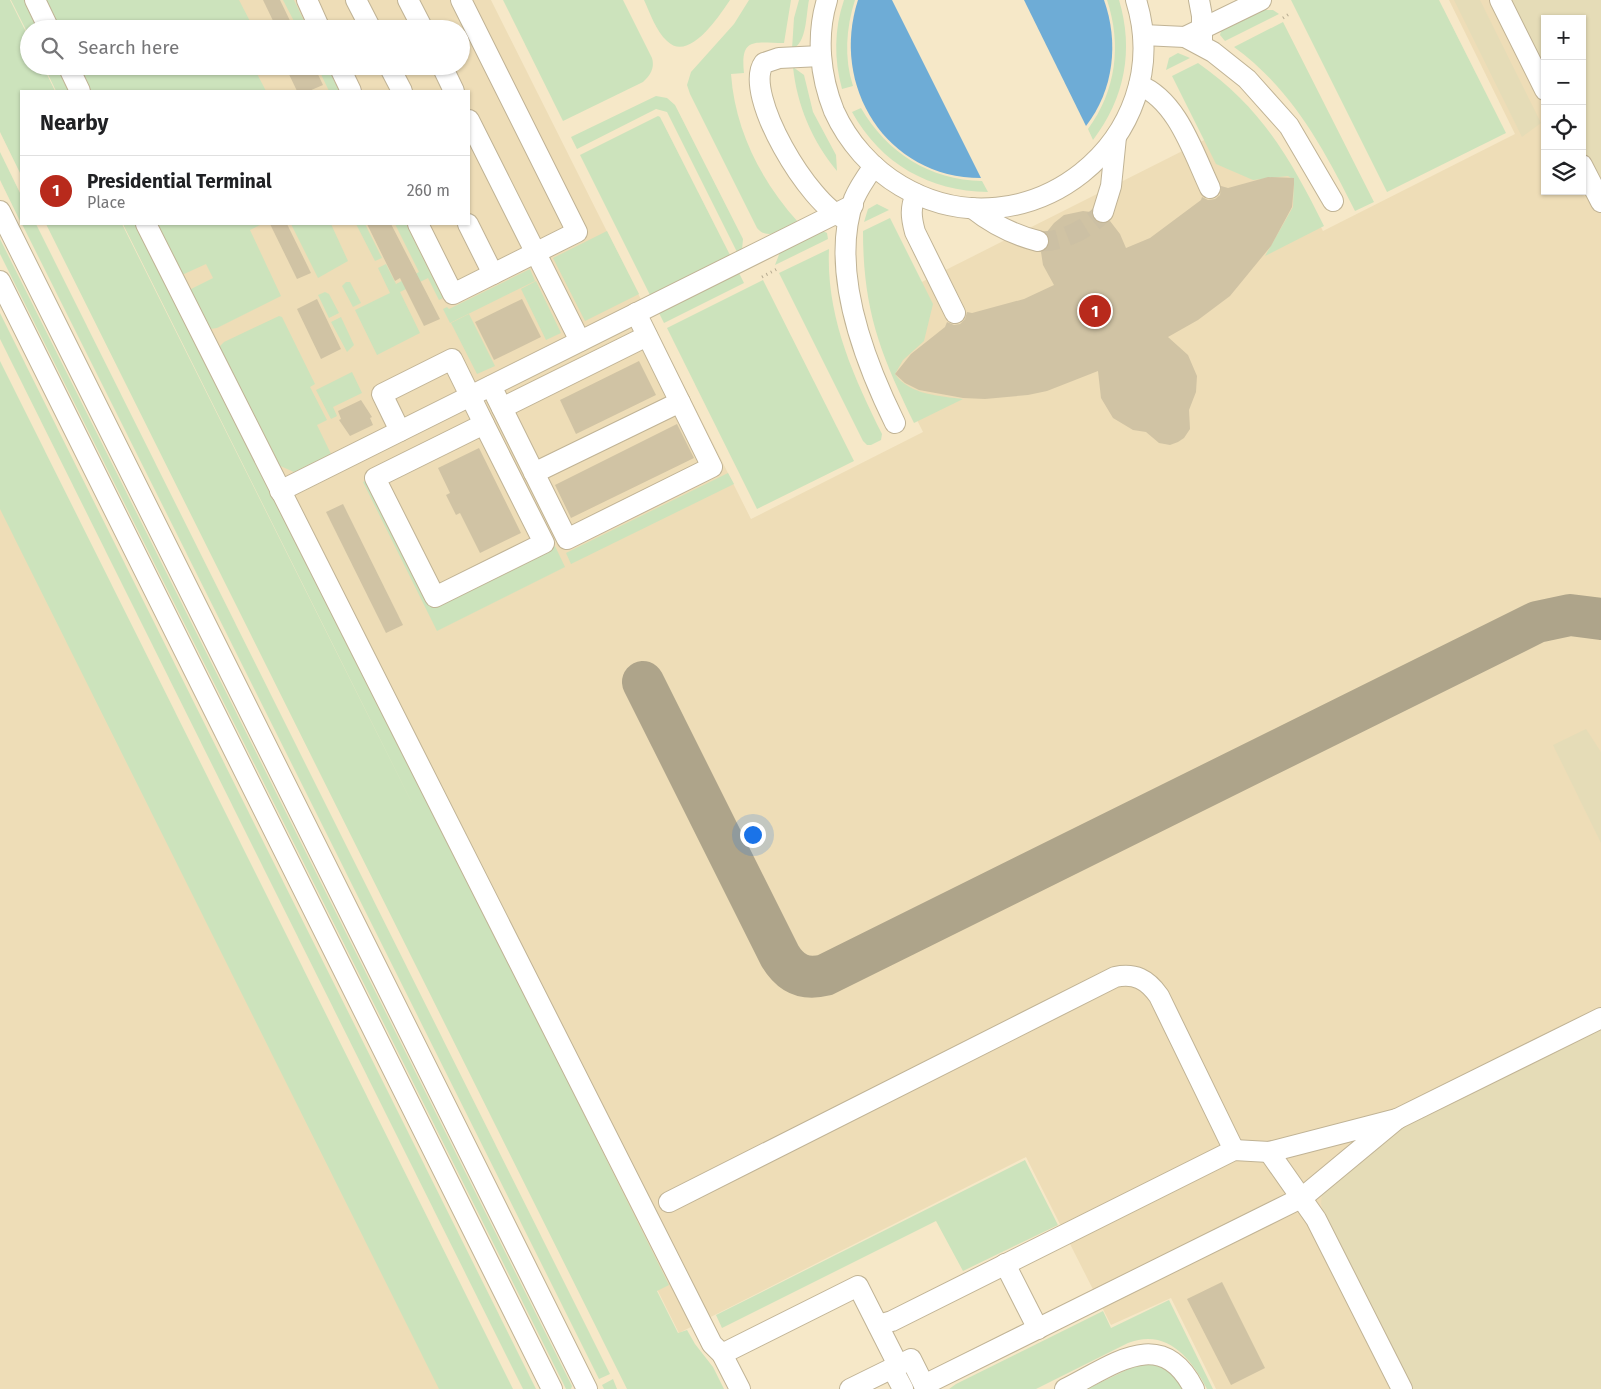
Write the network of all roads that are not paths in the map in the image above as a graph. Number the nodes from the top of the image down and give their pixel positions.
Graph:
1 (35, 0) edge
2 (307, 0) edge
3 (356, 0) edge
4 (408, 0) edge
5 (461, 0) edge
6 (827, 0) edge
7 (1136, 0) edge
8 (1199, 0) edge
9 (1261, 0) edge
10 (1500, 0) edge
11 (45, 20) edge
12 (316, 20) edge
13 (366, 20) edge
14 (418, 20) edge
15 (1143, 35) junction
16 (1196, 37) junction
17 (821, 56) junction
18 (72, 75) edge
19 (344, 75) edge
20 (394, 75) edge
21 (446, 75) edge
22 (1541, 82) edge
23 (1139, 85) junction
24 (80, 90) edge
25 (351, 90) edge
26 (401, 90) edge
27 (454, 90) edge
28 (470, 122) edge
29 (1116, 137) junction
30 (874, 166) junction
31 (1586, 173) edge
32 (1210, 188) dead end
33 (916, 194) junction
34 (1333, 201) dead end
35 (1601, 202) edge
36 (972, 208) junction
37 (0, 211) edge
38 (1103, 212) tunnel mouth
39 (845, 213) junction
40 (147, 225) edge
41 (418, 225) edge
42 (468, 225) edge
43 (1038, 241) tunnel mouth
44 (536, 253) junction
45 (493, 274) junction
46 (0, 281) edge
47 (636, 313) junction
48 (955, 313) dead end
49 (647, 336) junction
50 (580, 341) junction
51 (491, 386) junction
52 (470, 396) junction
53 (680, 402) junction
54 (502, 408) junction
55 (895, 423) dead end
56 (484, 424) junction
57 (400, 431) junction
58 (534, 473) junction
59 (280, 491) junction
60 (1601, 1018) edge
61 (1397, 1119) junction
62 (1234, 1150) junction
63 (1269, 1152) junction
64 (1303, 1197) junction
65 (669, 1202) dead end
66 (1005, 1264) junction
67 (878, 1325) junction
68 (1038, 1329) junction
69 (722, 1354) junction
70 (900, 1364) junction
71 (925, 1387) edge
72 (552, 1389) edge
73 (588, 1389) edge
74 (740, 1389) edge
75 (850, 1389) edge
76 (903, 1389) edge
77 (1065, 1389) edge
78 (1194, 1389) edge
79 (1402, 1389) edge

1 - 11 street
2 - 12 street
3 - 13 street
4 - 14 street
5 - 44 street
6 - 17 street
7 - 15 street
8 - 16 street
9 - 16 street
10 - 22 street
15 - 16 street
15 - 23 street
16 - 34 street
17 - 30 street
17 - 39 street
18 - 24 street
19 - 25 street
20 - 26 street
21 - 27 street
23 - 29 street
23 - 32 street
28 - 44 street
29 - 36 street
29 - 38 street
30 - 33 street
30 - 39 street
31 - 35 street
33 - 36 street
33 - 48 street
36 - 43 street
37 - 73 street
39 - 47 street
39 - 55 street
40 - 59 street
41 - 45 street
42 - 45 street
44 - 45 street
44 - 50 street
46 - 72 street
47 - 49 street
47 - 50 street
49 - 53 street
49 - 54 street
50 - 51 street
51 - 52 street
51 - 54 street
52 - 56 street
52 - 57 street
52 - 57 street
53 - 58 street
53 - 58 street
54 - 58 street
56 - 56 street
57 - 59 street
59 - 69 street
60 - 61 street
61 - 63 street
61 - 64 street
62 - 63 street
62 - 65 street
62 - 66 street
63 - 64 street
64 - 68 street
64 - 79 street
66 - 67 street
66 - 68 street
67 - 69 street
67 - 70 street
68 - 71 street
69 - 74 street
70 - 71 street
70 - 75 street
70 - 76 street
77 - 78 street

